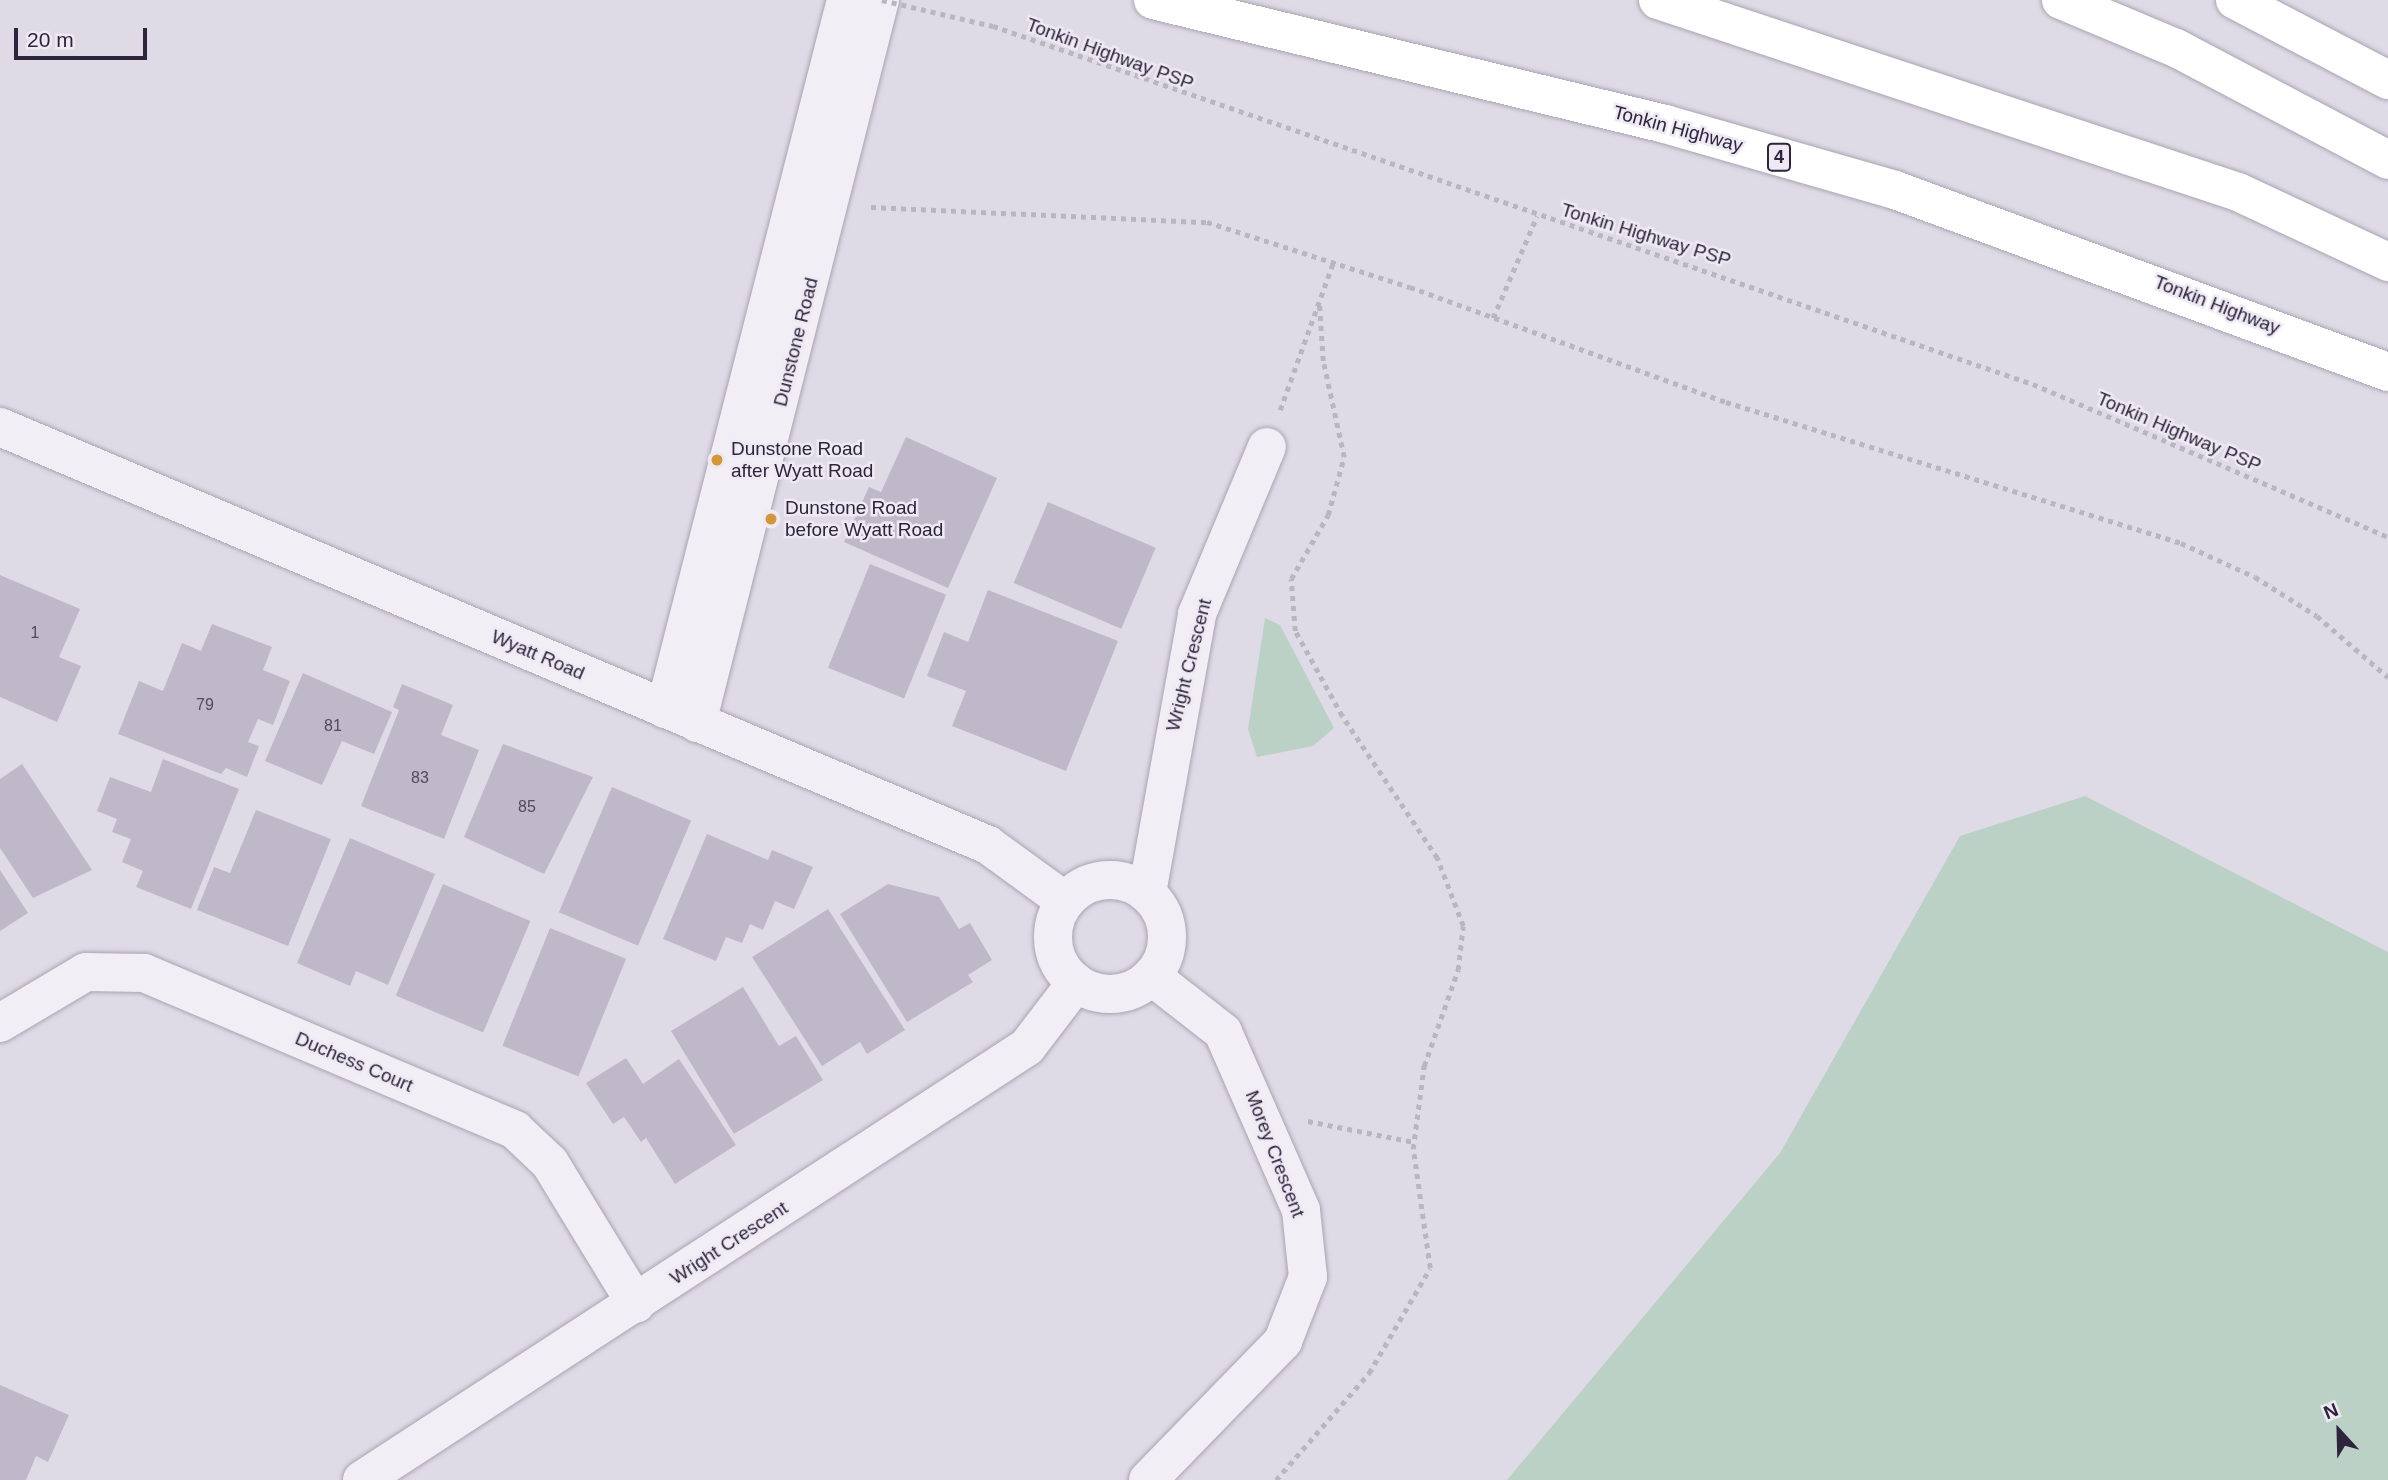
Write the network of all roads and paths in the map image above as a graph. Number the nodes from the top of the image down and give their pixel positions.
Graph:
1 (846, 0) edge
2 (881, 0) edge
3 (1153, 0) edge
4 (1658, 0) edge
5 (2061, 0) edge
6 (2235, 0) edge
7 (2388, 80) edge
8 (2388, 160) edge
9 (871, 207) dead end
10 (1537, 216) junction
11 (2388, 262) edge
12 (1333, 263) junction
13 (1319, 301) junction
14 (1493, 318) junction
15 (2388, 372) edge
16 (0, 427) edge
17 (1267, 447) joint
18 (2388, 537) edge
19 (2388, 677) edge
20 (681, 716) junction
21 (1146, 893) junction
22 (1065, 901) junction
23 (1151, 976) junction
24 (1076, 983) junction
25 (0, 1023) edge
26 (1263, 1112) junction
27 (1414, 1142) junction
28 (636, 1304) junction
29 (362, 1480) edge
30 (1148, 1480) edge
31 (1276, 1480) edge

1 - 20 street, Dunstone Road
2 - 10 path, Tonkin Highway PSP, bridge
2 - 20 street, Dunstone Road
3 - 15 highway, Tonkin Highway / 4
4 - 11 highway
5 - 8 highway
6 - 7 highway
9 - 12 path
10 - 14 path
10 - 18 path, Tonkin Highway PSP
12 - 13 path
12 - 14 path
13 - 17 path
13 - 27 path
14 - 19 path
16 - 20 street, Wyatt Road
17 - 21 street, Wright Crescent
20 - 22 street, Wyatt Road
21 - 22 street
21 - 23 street
22 - 24 street
23 - 24 street
23 - 26 street, Morey Crescent
24 - 28 street, Wright Crescent
25 - 28 street, Duchess Court
26 - 27 path
26 - 30 street, Morey Crescent
27 - 31 path
28 - 29 street, Wright Crescent

